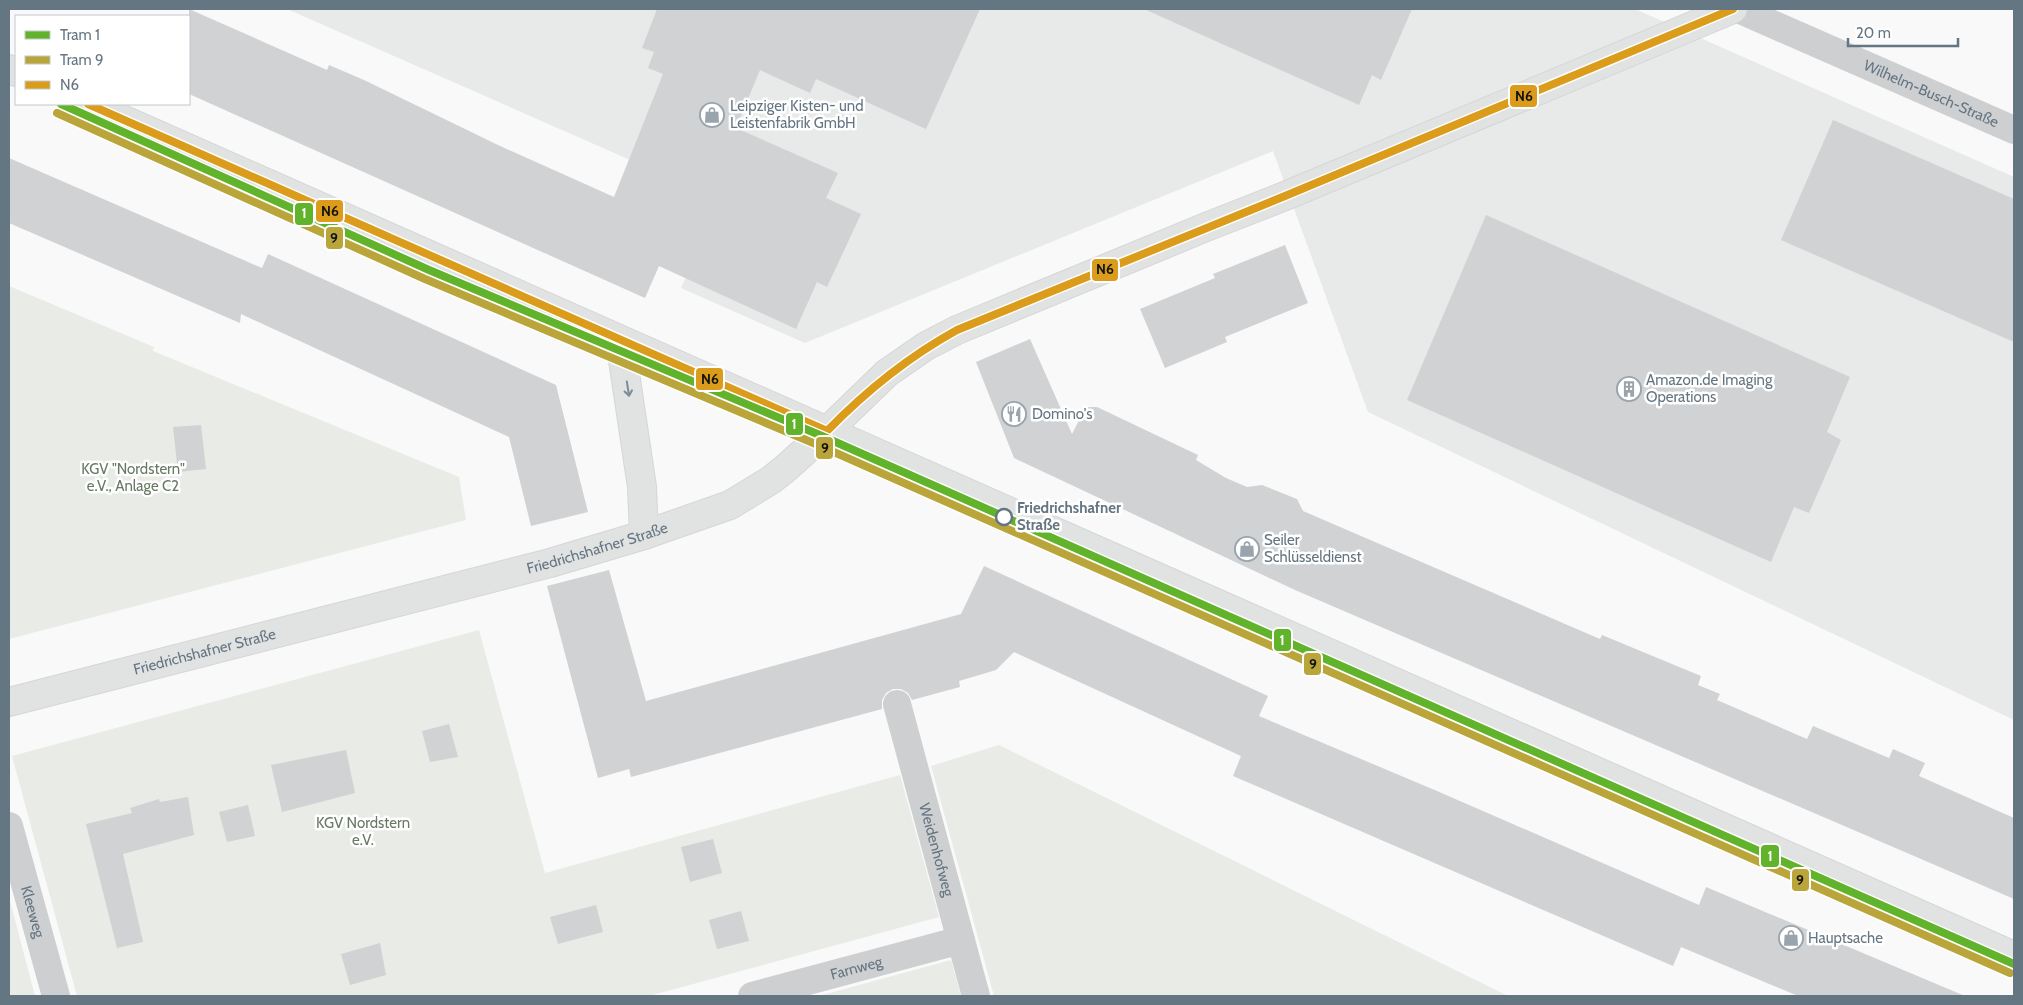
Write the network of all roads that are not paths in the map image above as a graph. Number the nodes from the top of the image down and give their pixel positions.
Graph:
1 (1733, 9) edge
2 (1738, 9) edge
3 (90, 105) edge
4 (2014, 130) edge
5 (620, 340) junction
6 (827, 431) junction
7 (644, 535) junction
8 (9, 702) edge
9 (897, 704) dead end
10 (9, 826) edge
11 (961, 940) junction
12 (2014, 956) edge
13 (56, 996) edge
14 (752, 996) edge
15 (976, 996) edge

1 - 6 main road, Friedrichshafner Straße
2 - 4 street, Wilhelm-Busch-Straße
3 - 5 main road
5 - 6 main road
5 -> 7 main road
6 - 7 main road, Friedrichshafner Straße
6 - 12 main road
7 - 8 main road, Friedrichshafner Straße
9 - 11 street, Weidenhofweg
10 - 13 street, Kleeweg
11 - 14 street, Farnweg
11 - 15 street, Weidenhofweg

